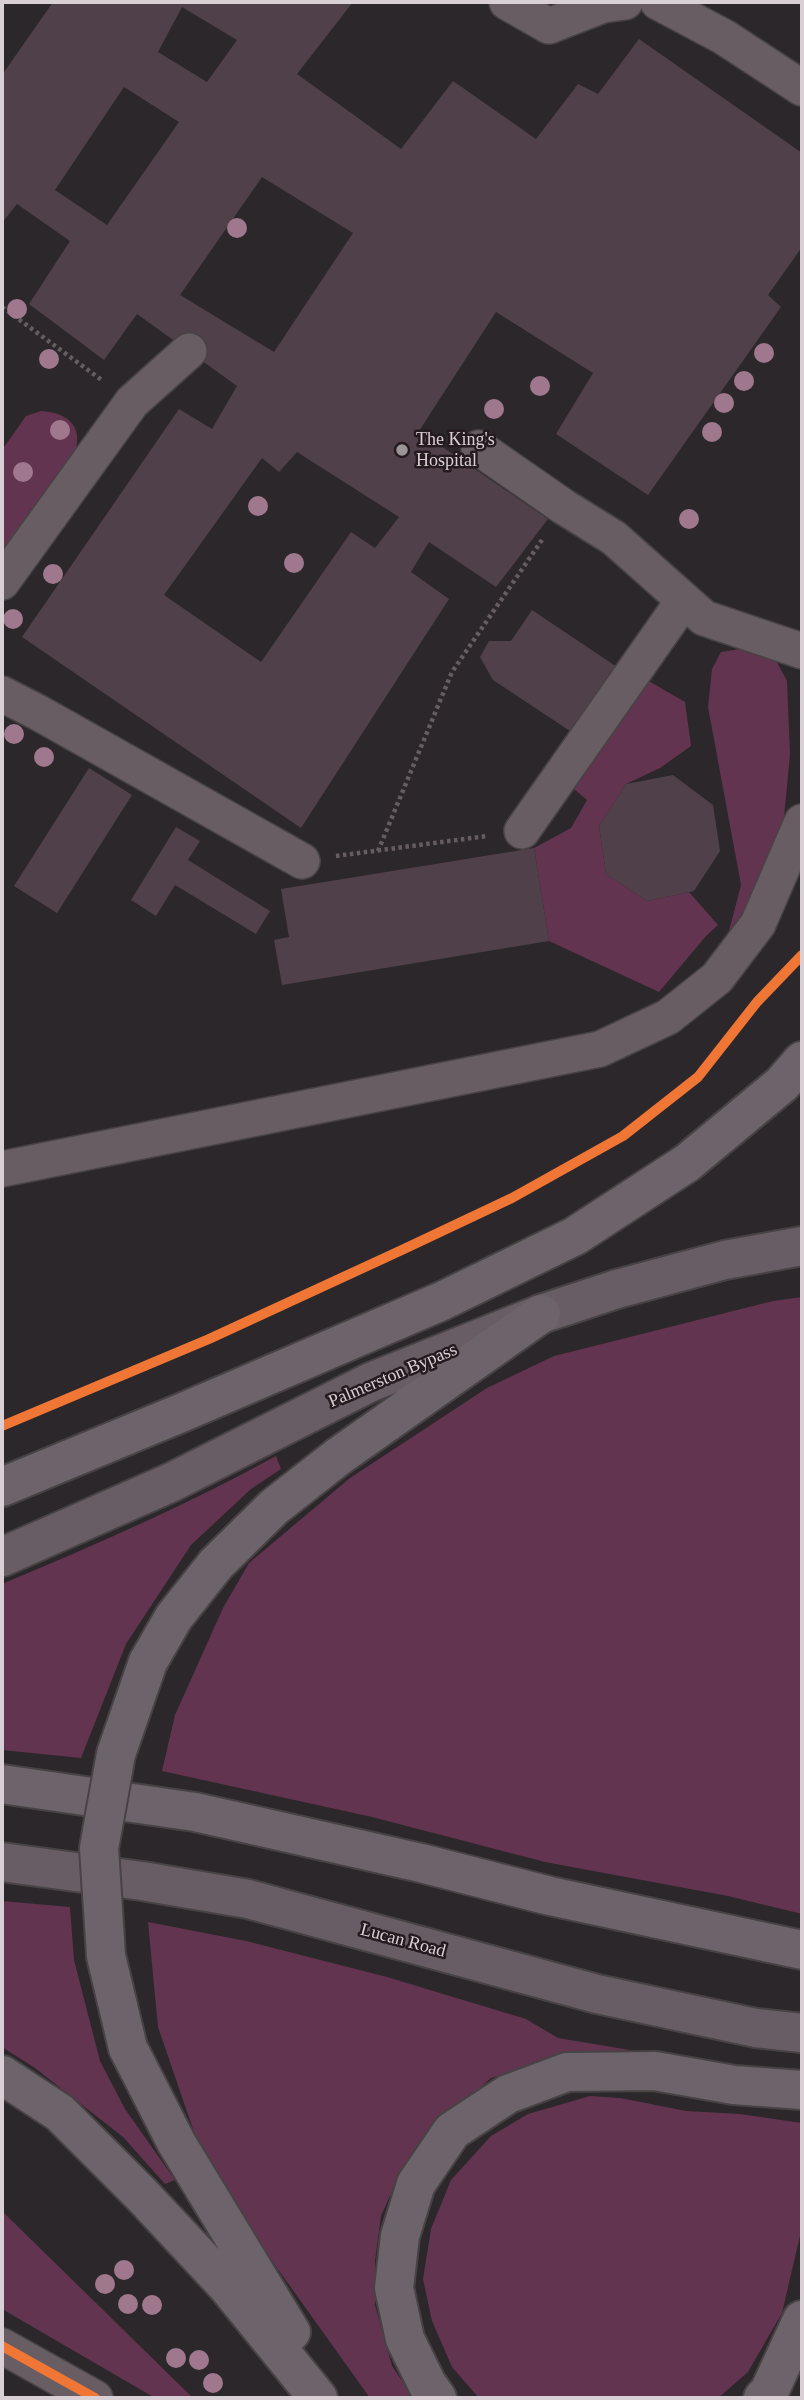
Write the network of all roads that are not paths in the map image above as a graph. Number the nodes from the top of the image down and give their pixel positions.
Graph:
1 (507, 2) edge
2 (625, 2) edge
3 (658, 2) edge
4 (802, 88) edge
5 (189, 351) dead end
6 (479, 448) dead end
7 (2, 582) edge
8 (684, 600) junction
9 (802, 651) edge
10 (2, 694) edge
11 (802, 822) edge
12 (522, 831) road end
13 (302, 861) road end
14 (802, 1062) edge
15 (2, 1169) edge
16 (802, 1246) edge
17 (541, 1314) junction
18 (2, 1487) edge
19 (2, 1557) edge
20 (2, 1784) edge
21 (2, 1862) edge
22 (799, 1950) edge
23 (802, 2032) edge
24 (2, 2075) edge
25 (802, 2090) edge
26 (802, 2320) edge
27 (2, 2346) edge
28 (48, 2387) edge
29 (95, 2398) edge
30 (318, 2398) edge
31 (333, 2398) edge
32 (437, 2398) edge
33 (763, 2398) edge

1 - 2 street
3 - 4 street
5 - 7 street
6 - 8 street
8 - 9 street
8 - 12 street
10 - 13 street
11 - 15 street
14 - 18 highway
16 - 17 main road, Palmerston Bypass
17 - 19 main road, Palmerston Bypass
17 - 31 highway, bridge
20 - 22 highway
21 - 23 main road, Lucan Road
24 - 30 highway
25 - 32 highway
26 - 33 highway
27 - 28 street
28 - 29 street

